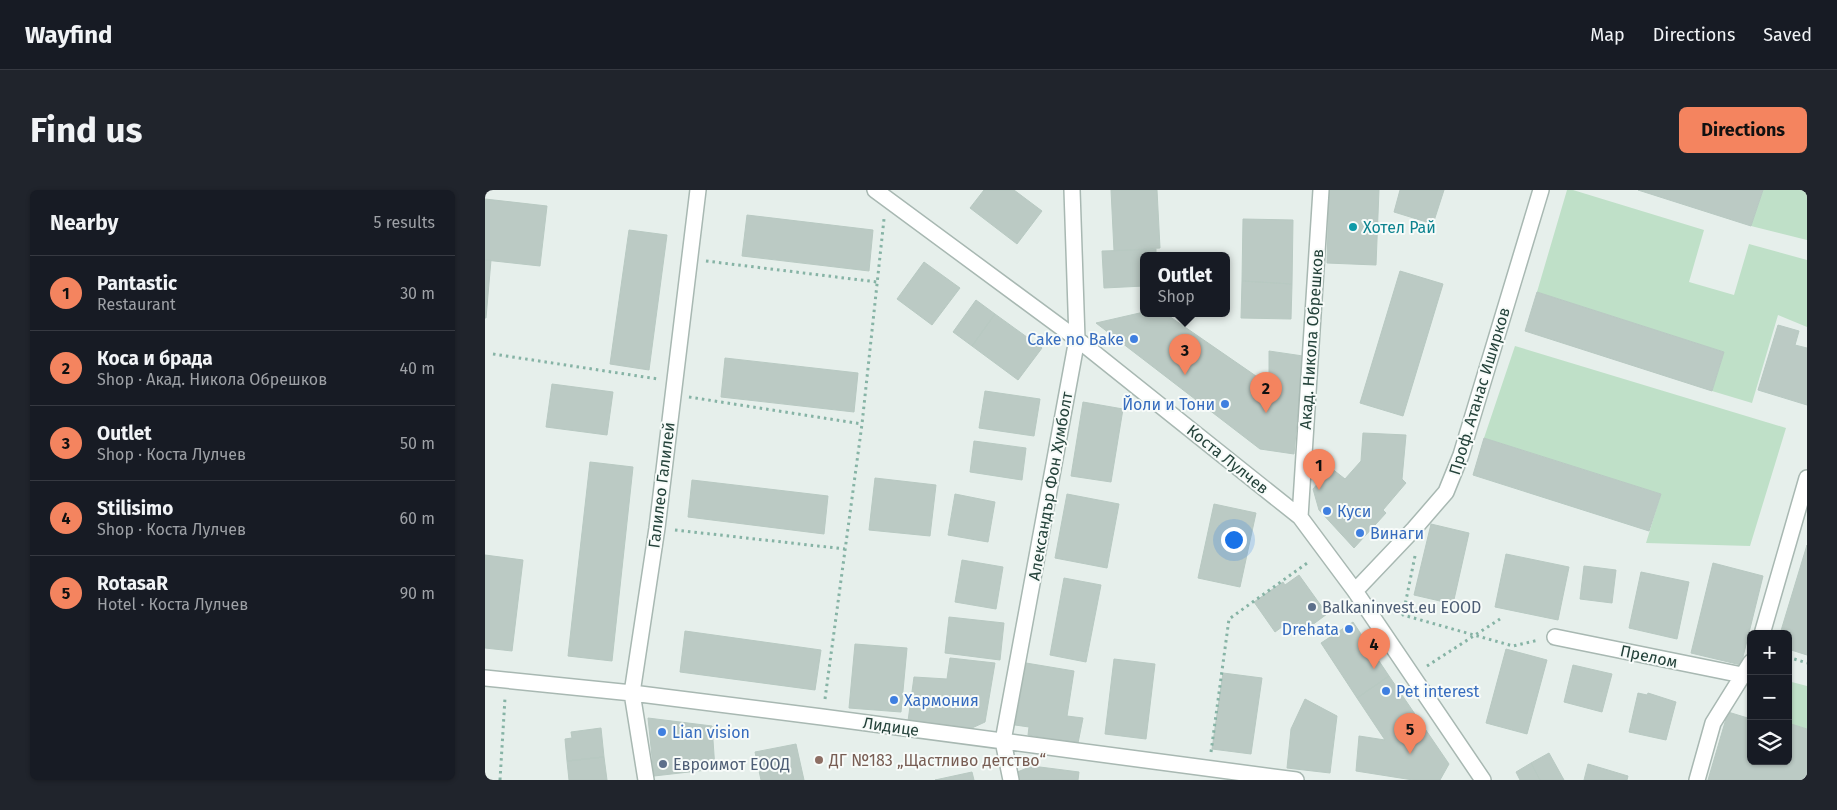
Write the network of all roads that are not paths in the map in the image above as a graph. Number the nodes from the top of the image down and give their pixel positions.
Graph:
1 (698, 190) edge
2 (875, 190) edge
3 (1071, 190) edge
4 (1321, 190) edge
5 (1541, 190) edge
6 (1077, 339) junction
7 (1807, 478) edge
8 (1300, 517) junction
9 (1355, 591) junction
10 (1764, 630) edge
11 (1555, 637) road end
12 (1747, 669) edge
13 (485, 678) edge
14 (632, 693) junction
15 (1003, 741) junction
16 (646, 780) edge
17 (1011, 780) edge
18 (1296, 780) edge
19 (1483, 780) edge
20 (1697, 780) edge

1 - 14 street, Галилео Галилей
2 - 6 street, Коста Лулчев
3 - 6 street, Александър Фон Хумболт
4 - 8 street, Акад. Никола Обрешков
5 - 9 street, Проф. Атанас Иширков
6 - 8 street, Коста Лулчев
6 - 15 street, Александър Фон Хумболт
7 - 10 street
8 - 9 street, Коста Лулчев
9 - 19 street, Коста Лулчев
11 - 12 street, Прелом
12 - 20 street, Прелом
13 - 14 street, Лидице
14 - 15 street, Лидице
14 - 16 street, Галилео Галилей
15 - 17 street, Александър Фон Хумболт
15 - 18 street, Лидице

